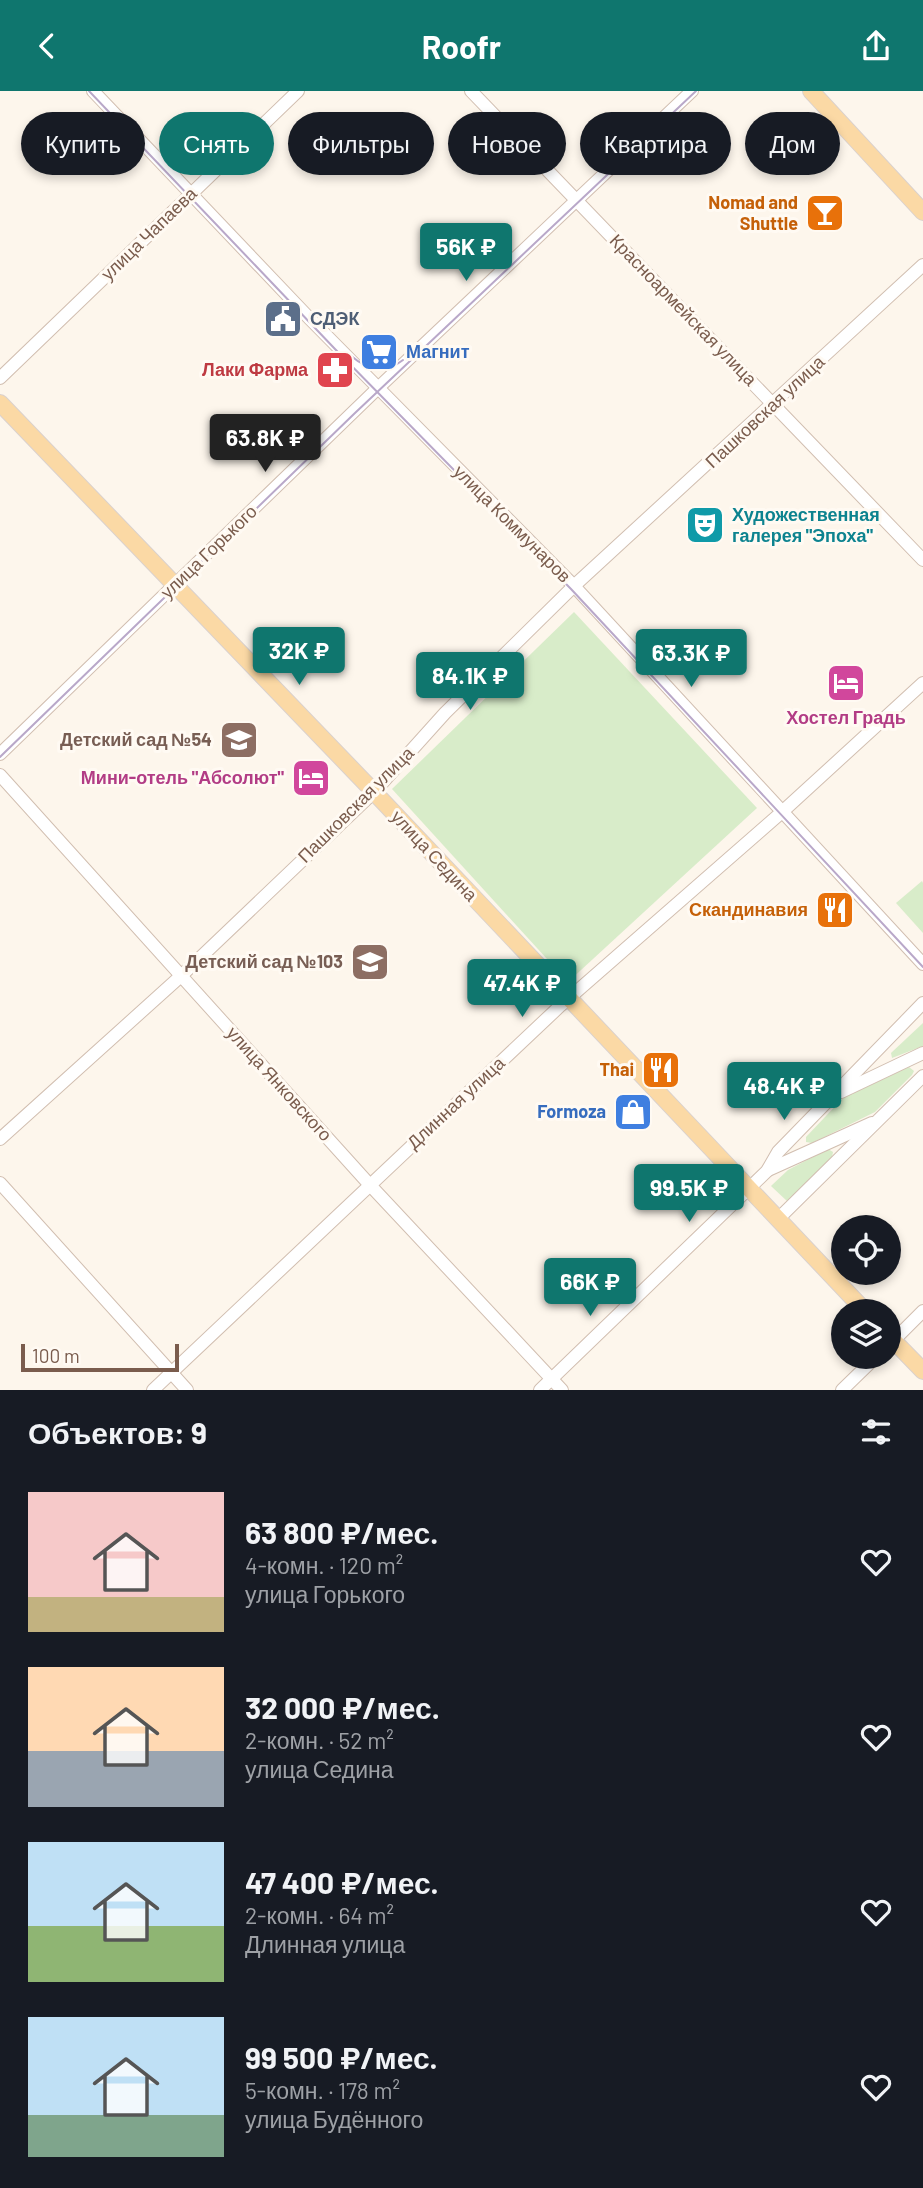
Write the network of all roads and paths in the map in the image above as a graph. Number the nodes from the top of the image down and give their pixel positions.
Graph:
1 (93, 91) edge
2 (298, 91) edge
3 (471, 91) edge
4 (692, 91) edge
5 (811, 91) edge
6 (825, 91) edge
7 (190, 194) junction
8 (923, 199) edge
9 (576, 201) junction
10 (923, 212) edge
11 (923, 265) edge
12 (0, 378) edge
13 (378, 388) junction
14 (0, 403) edge
15 (774, 403) junction
16 (923, 560) edge
17 (175, 584) junction
18 (574, 586) junction
19 (923, 683) edge
20 (0, 754) edge
21 (0, 775) edge
22 (374, 792) junction
23 (782, 812) junction
24 (923, 964) edge
25 (182, 975) junction
26 (568, 999) junction
27 (923, 1003) edge
28 (881, 1045) junction
29 (923, 1053) edge
30 (895, 1066) junction
31 (923, 1076) edge
32 (832, 1096) junction
33 (881, 1119) junction
34 (0, 1139) edge
35 (768, 1171) junction
36 (0, 1184) edge
37 (369, 1184) junction
38 (749, 1189) junction
39 (777, 1220) junction
40 (853, 1299) edge
41 (923, 1311) edge
42 (901, 1330) edge
43 (901, 1350) edge
44 (864, 1369) edge
45 (923, 1371) edge
46 (172, 1373) junction
47 (551, 1379) junction
48 (153, 1390) edge
49 (187, 1390) edge
50 (540, 1390) edge
51 (562, 1390) edge
52 (842, 1390) edge

1 - 7 street, улица Коммунаров
2 - 7 street, улица Чапаева
3 - 9 street, Красноармейская улица
4 - 9 street, улица Горького
5 - 10 main road
6 - 8 main road
7 - 12 street, улица Чапаева
7 - 13 street, улица Коммунаров
9 - 13 street, улица Горького
9 - 15 street, Красноармейская улица
11 - 15 street, Пашковская улица
13 - 17 street, улица Горького
13 - 18 street, улица Коммунаров
14 - 17 main road, улица Седина
15 - 16 street, Красноармейская улица
15 - 18 street, Пашковская улица
17 - 20 street, улица Горького
17 - 22 main road, улица Седина
18 - 22 street, Пашковская улица
18 - 23 street, улица Коммунаров
19 - 23 street, Длинная улица
21 - 25 street, улица Янковского
22 - 25 street, Пашковская улица
22 - 26 main road, улица Седина
23 - 24 street, улица Коммунаров
23 - 26 street, Длинная улица
25 - 34 street, Пашковская улица
25 - 37 street, улица Янковского
26 - 37 street, Длинная улица
26 - 38 main road, улица Седина
27 - 28 street
28 - 30 street
28 - 32 street
29 - 30 street
30 - 32 street
31 - 33 street
32 - 35 street
33 - 35 street
33 - 39 street
35 - 38 street
36 - 46 street
37 - 46 street, Длинная улица
37 - 47 street, улица Янковского
38 - 39 main road, улица Седина
38 - 47 street
39 - 40 main road, улица Седина
41 - 42 street
43 - 45 main road
44 - 52 street
46 - 48 street, Длинная улица
46 - 49 street
47 - 50 street
47 - 51 street, улица Янковского

